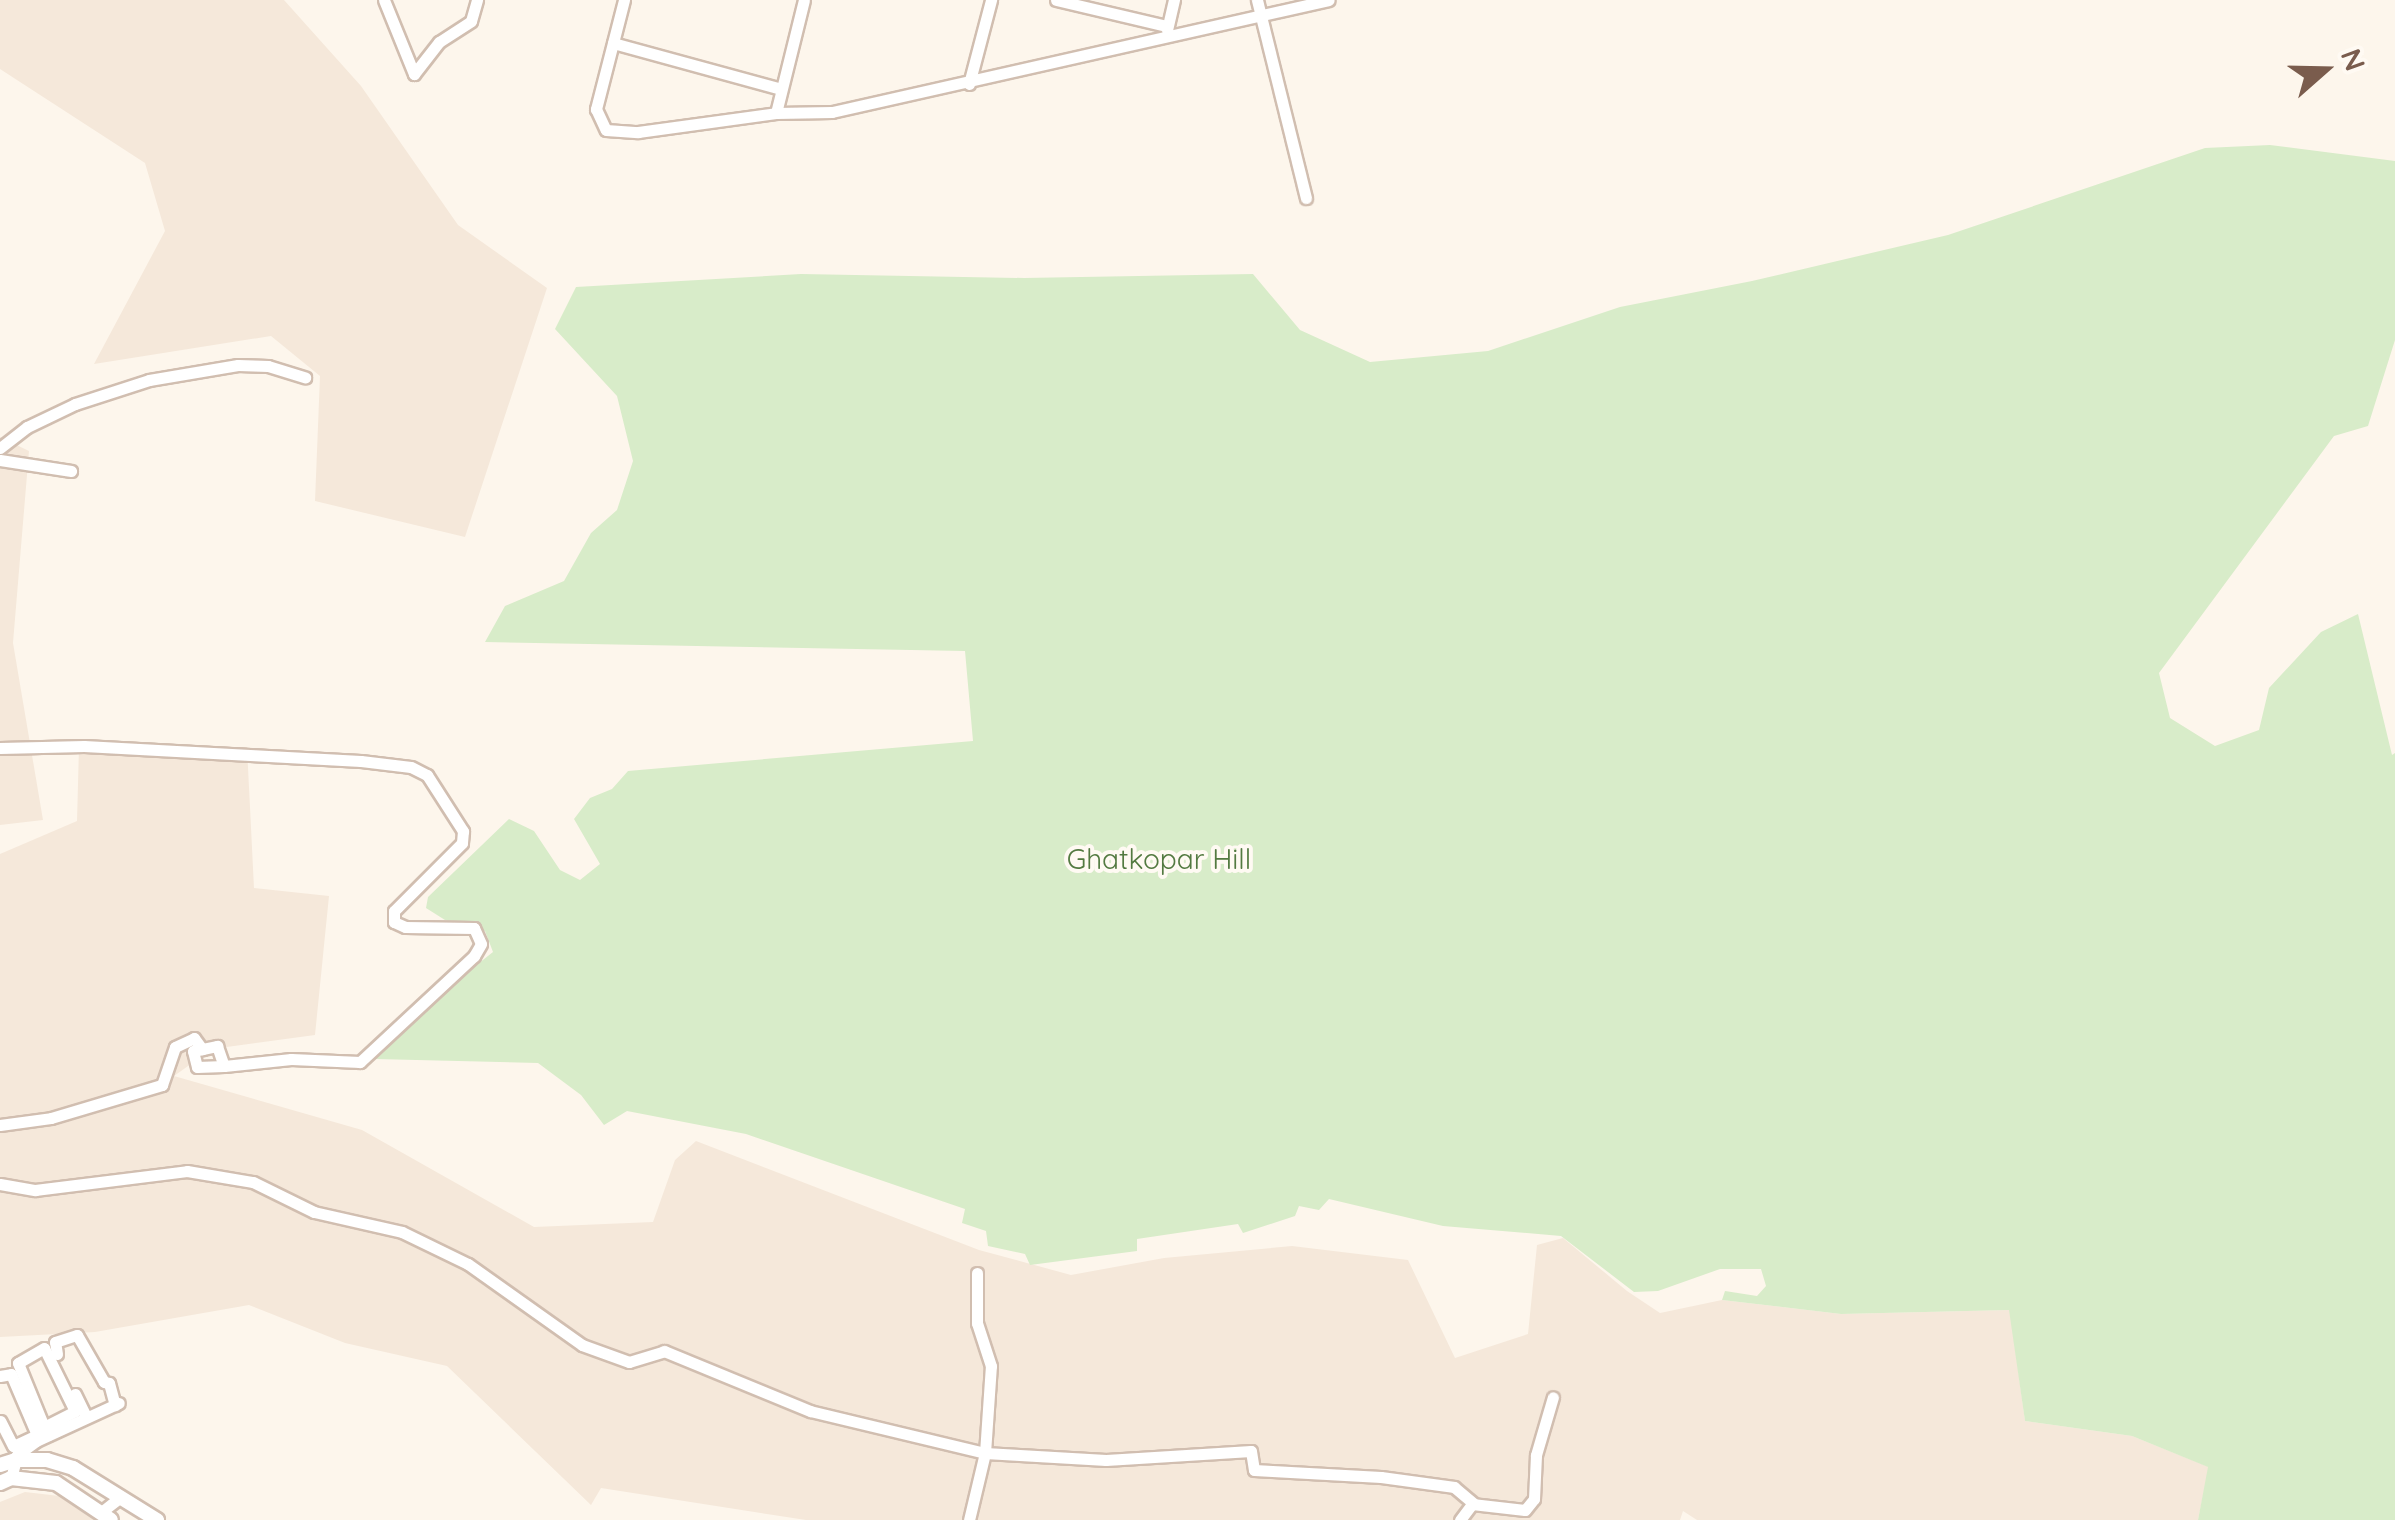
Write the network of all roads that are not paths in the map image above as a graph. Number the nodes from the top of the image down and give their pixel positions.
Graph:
1 (384, 0) edge
2 (477, 0) edge
3 (624, 0) edge
4 (804, 0) edge
5 (992, 0) edge
6 (1056, 0) edge
7 (1174, 0) edge
8 (1258, 0) edge
9 (1329, 0) edge
10 (1262, 19) junction
11 (1168, 32) junction
12 (612, 44) junction
13 (969, 84) junction
14 (781, 89) junction
15 (776, 113) junction
16 (1306, 198) dead end
17 (304, 378) dead end
18 (0, 448) edge
19 (0, 460) edge
20 (71, 471) dead end
21 (0, 748) edge
22 (202, 1049) junction
23 (224, 1066) junction
24 (0, 1124) edge
25 (0, 1184) edge
26 (977, 1274) dead end
27 (0, 1376) edge
28 (1553, 1397) dead end
29 (85, 1414) junction
30 (0, 1421) edge
31 (46, 1431) junction
32 (985, 1452) junction
33 (8, 1458) edge
34 (6, 1480) edge
35 (118, 1499) junction
36 (1474, 1504) junction
37 (106, 1516) edge
38 (156, 1520) edge
39 (969, 1520) edge
40 (1460, 1520) edge

1 - 2 street
3 - 12 street
4 - 14 street
5 - 13 street
6 - 11 street
7 - 11 street
8 - 10 street
9 - 10 street
10 - 11 street
10 - 16 street
11 - 13 street
12 - 14 street
12 - 15 street
13 - 15 street
14 - 15 street
17 - 18 street
19 - 20 street
21 - 23 street
22 - 23 street
22 - 23 street
22 - 24 street
25 - 32 street
26 - 32 street
27 - 33 street
28 - 36 street
29 - 29 street
29 - 31 street
30 - 33 street
31 - 31 street
31 - 33 street
32 - 36 street
32 - 39 street
33 - 34 street
33 - 35 street
34 - 37 street
35 - 37 street
35 - 38 street
36 - 40 street

